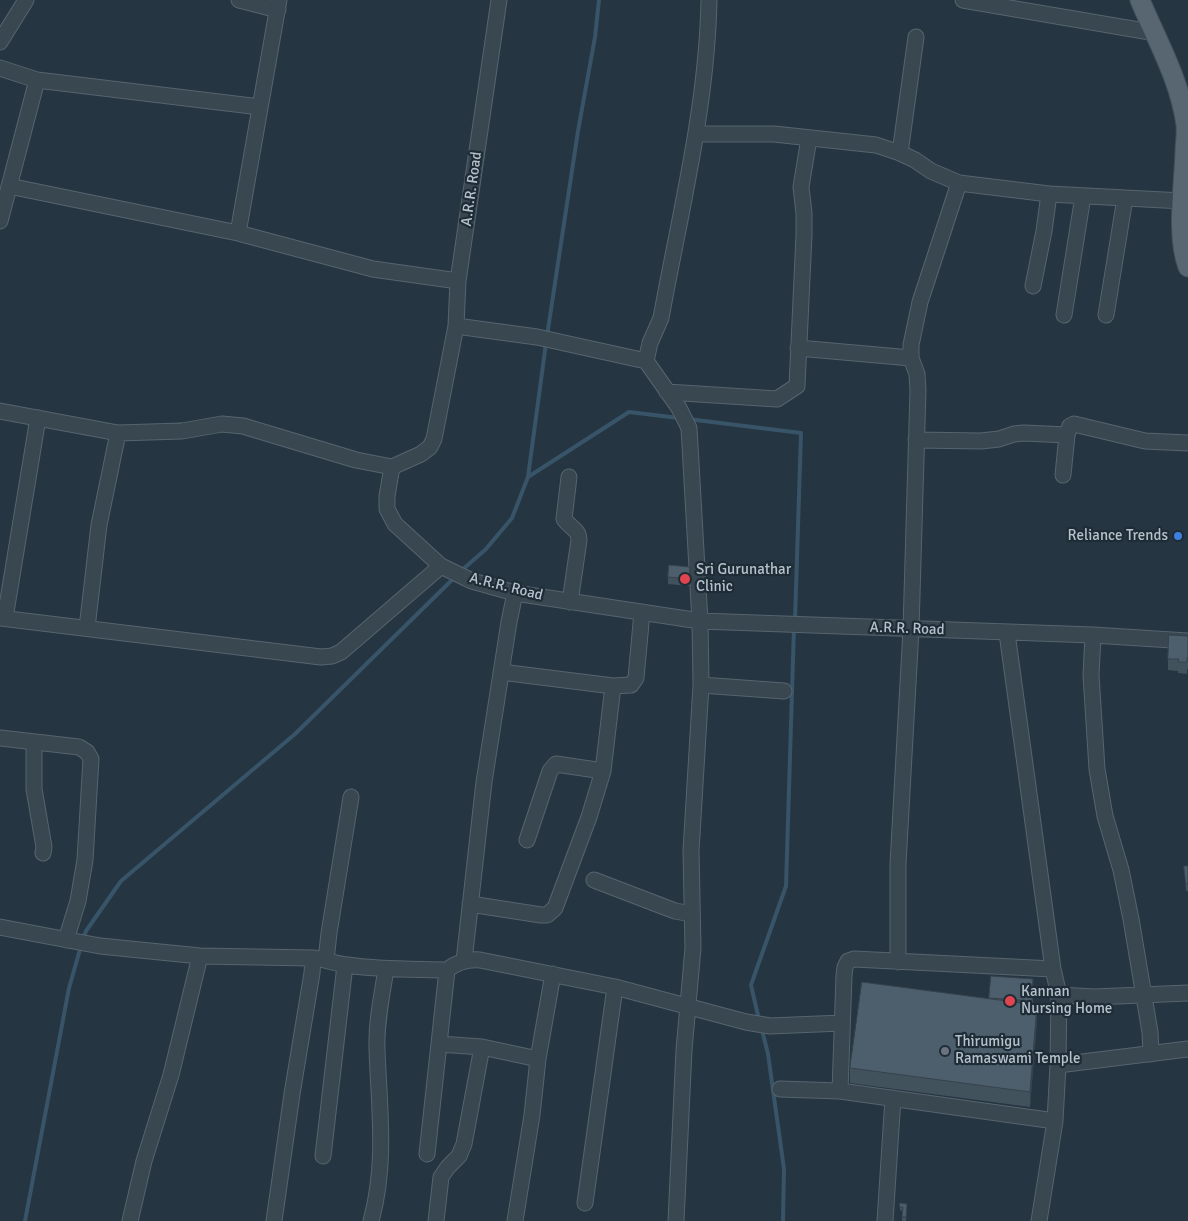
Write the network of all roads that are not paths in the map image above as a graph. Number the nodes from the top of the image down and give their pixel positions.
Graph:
1 (239, 0) edge
2 (499, 0) edge
3 (709, 0) edge
4 (963, 0) edge
5 (1140, 0) edge
6 (24, 1) edge
7 (278, 5) edge
8 (1156, 33) junction
9 (916, 37) dead end
10 (0, 42) edge
11 (0, 68) edge
12 (37, 80) junction
13 (260, 107) junction
14 (696, 134) junction
15 (809, 138) junction
16 (900, 153) junction
17 (8, 175) edge
18 (959, 183) junction
19 (1049, 194) junction
20 (1083, 196) junction
21 (1125, 198) junction
22 (1183, 201) junction
23 (0, 221) edge
24 (238, 233) junction
25 (1187, 259) edge
26 (458, 281) junction
27 (1033, 286) dead end
28 (1064, 315) dead end
29 (1106, 315) dead end
30 (456, 326) junction
31 (798, 348) junction
32 (911, 358) junction
33 (646, 361) junction
34 (667, 392) junction
35 (0, 411) edge
36 (38, 418) junction
37 (118, 433) junction
38 (1067, 435) junction
39 (916, 440) junction
40 (1188, 443) edge
41 (392, 467) junction
42 (1063, 475) dead end
43 (569, 477) dead end
44 (445, 568) junction
45 (515, 593) junction
46 (570, 602) junction
47 (642, 612) junction
48 (2, 618) edge
49 (700, 621) junction
50 (87, 628) junction
51 (911, 628) junction
52 (1007, 633) junction
53 (1093, 635) junction
54 (1188, 641) edge
55 (501, 672) junction
56 (701, 685) junction
57 (613, 686) junction
58 (784, 691) dead end
59 (0, 738) edge
60 (34, 742) junction
61 (603, 771) junction
62 (351, 797) dead end
63 (527, 840) dead end
64 (43, 853) dead end
65 (594, 880) dead end
66 (470, 904) junction
67 (692, 914) junction
68 (0, 927) edge
69 (70, 941) junction
70 (200, 956) junction
71 (320, 959) junction
72 (464, 961) junction
73 (898, 962) junction
74 (345, 965) junction
75 (386, 969) junction
76 (1053, 969) junction
77 (447, 970) junction
78 (553, 974) junction
79 (615, 987) junction
80 (1188, 993) edge
81 (1059, 995) junction
82 (1145, 996) junction
83 (688, 1006) junction
84 (842, 1023) junction
85 (439, 1044) junction
86 (482, 1047) junction
87 (1188, 1049) edge
88 (1151, 1054) junction
89 (538, 1059) junction
90 (1058, 1065) junction
91 (780, 1089) dead end
92 (840, 1091) junction
93 (893, 1098) junction
94 (1055, 1120) junction
95 (426, 1154) dead end
96 (323, 1156) dead end
97 (585, 1203) dead end
98 (130, 1221) edge
99 (274, 1221) edge
100 (371, 1221) edge
101 (436, 1221) edge
102 (514, 1221) edge
103 (676, 1221) edge
104 (885, 1221) edge
105 (1039, 1221) edge

1 - 7 street
2 - 26 street, A.R.R. Road
3 - 14 street
4 - 8 street
5 - 8 main road
6 - 10 street
7 - 13 street
8 - 22 main road
9 - 16 street
11 - 12 street
12 - 13 street
12 - 17 street
13 - 24 street
14 - 15 street
14 - 33 street
15 - 16 street
15 - 31 street
16 - 18 street
17 - 23 street
17 - 24 street
18 - 19 street
18 - 32 street
19 - 20 street
19 - 27 street
20 - 21 street
20 - 28 street
21 - 22 street
21 - 29 street
22 - 25 main road
24 - 26 street
26 - 30 street, A.R.R. Road
30 - 33 street
30 - 41 street, A.R.R. Road
31 - 32 street
31 - 34 street
32 - 39 street
33 - 34 street
34 - 49 street
35 - 36 street
36 - 37 street
36 - 48 street
37 - 41 street
37 - 50 street
38 - 39 street
38 - 40 street
38 - 42 street
39 - 51 street
41 - 44 street, A.R.R. Road
43 - 46 street
44 - 45 street, A.R.R. Road
44 - 50 street
45 - 46 street, A.R.R. Road
45 - 55 street
46 - 47 street, A.R.R. Road
47 - 49 street, A.R.R. Road
47 - 57 street
48 - 50 street
49 - 51 street, A.R.R. Road
49 - 56 street
51 - 52 street, A.R.R. Road
51 - 73 street
52 - 53 street, A.R.R. Road
52 - 76 street
53 - 54 street, A.R.R. Road
53 - 82 street
55 - 57 street
55 - 66 street
56 - 58 street
56 - 67 street
57 - 61 street
59 - 60 street
60 - 64 street
60 - 69 street
61 - 63 street
61 - 66 street
62 - 71 street
65 - 67 street
66 - 72 street
67 - 83 street
68 - 69 street
69 - 70 street
70 - 71 street
70 - 98 street
71 - 74 street
71 - 99 street
72 - 77 street
72 - 78 street
73 - 76 street
73 - 84 street
74 - 75 street
74 - 96 street
75 - 77 street
75 - 100 street
76 - 81 street
77 - 85 street
78 - 79 street
78 - 89 street
79 - 83 street
79 - 97 street
80 - 82 street
81 - 82 street
81 - 90 street
82 - 88 street
83 - 84 street
83 - 103 street
84 - 92 street
85 - 86 street
85 - 95 street
86 - 89 street
86 - 101 street
87 - 88 street
88 - 90 street
89 - 102 street
90 - 94 street
91 - 92 street
92 - 93 street
93 - 94 street
93 - 104 street
94 - 105 street

